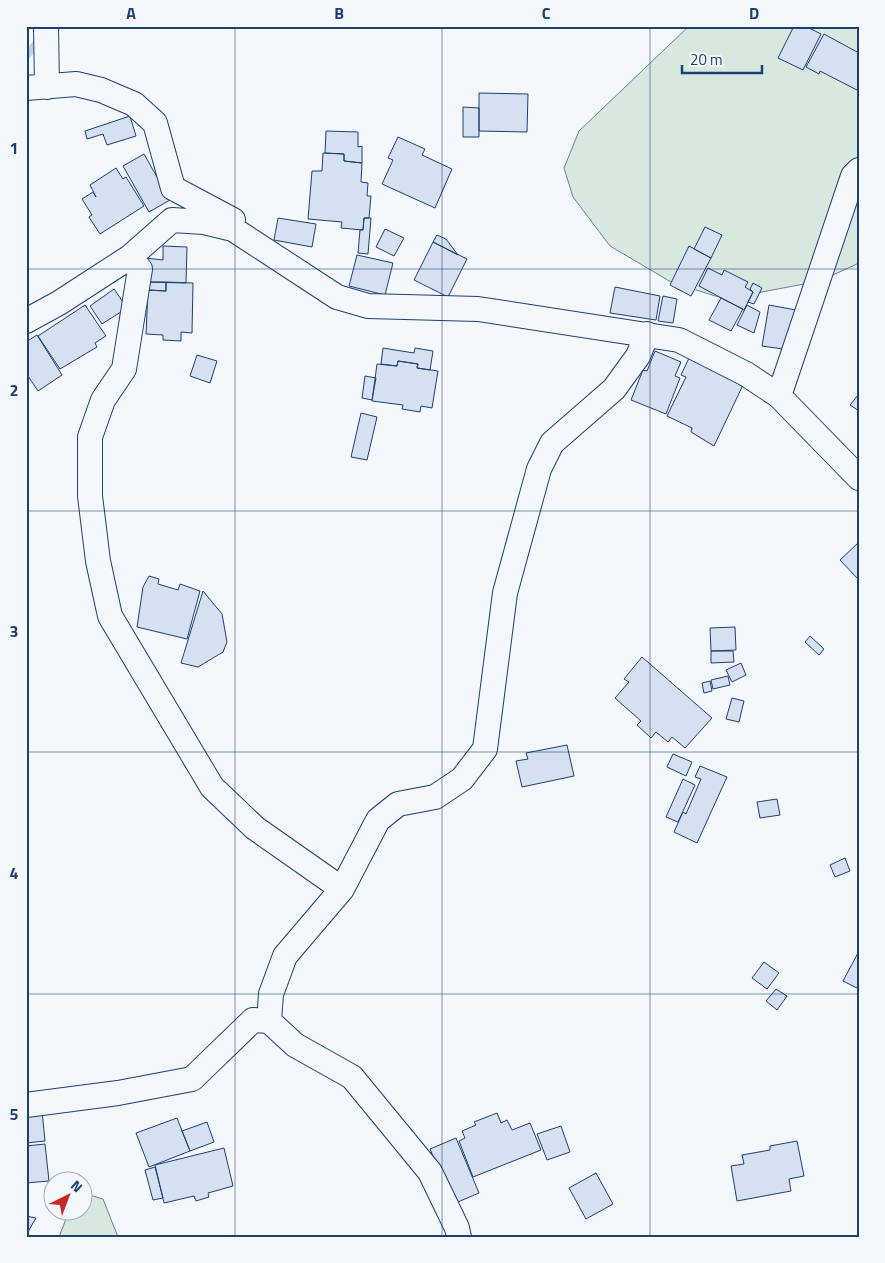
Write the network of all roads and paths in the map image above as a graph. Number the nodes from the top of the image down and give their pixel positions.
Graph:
1 (46, 26) edge
2 (37, 88) edge
3 (859, 170) edge
4 (233, 229) junction
5 (130, 257) junction
6 (26, 321) edge
7 (647, 334) junction
8 (779, 396) junction
9 (859, 478) edge
10 (342, 889) junction
11 (268, 1021) junction
12 (26, 1105) edge
13 (459, 1237) edge

1 - 2 street
2 - 4 street
3 - 8 street
4 - 5 street
4 - 7 street
5 - 6 street
5 - 10 street
7 - 8 street
7 - 10 street
8 - 9 street
10 - 11 street
11 - 12 street
11 - 13 street

